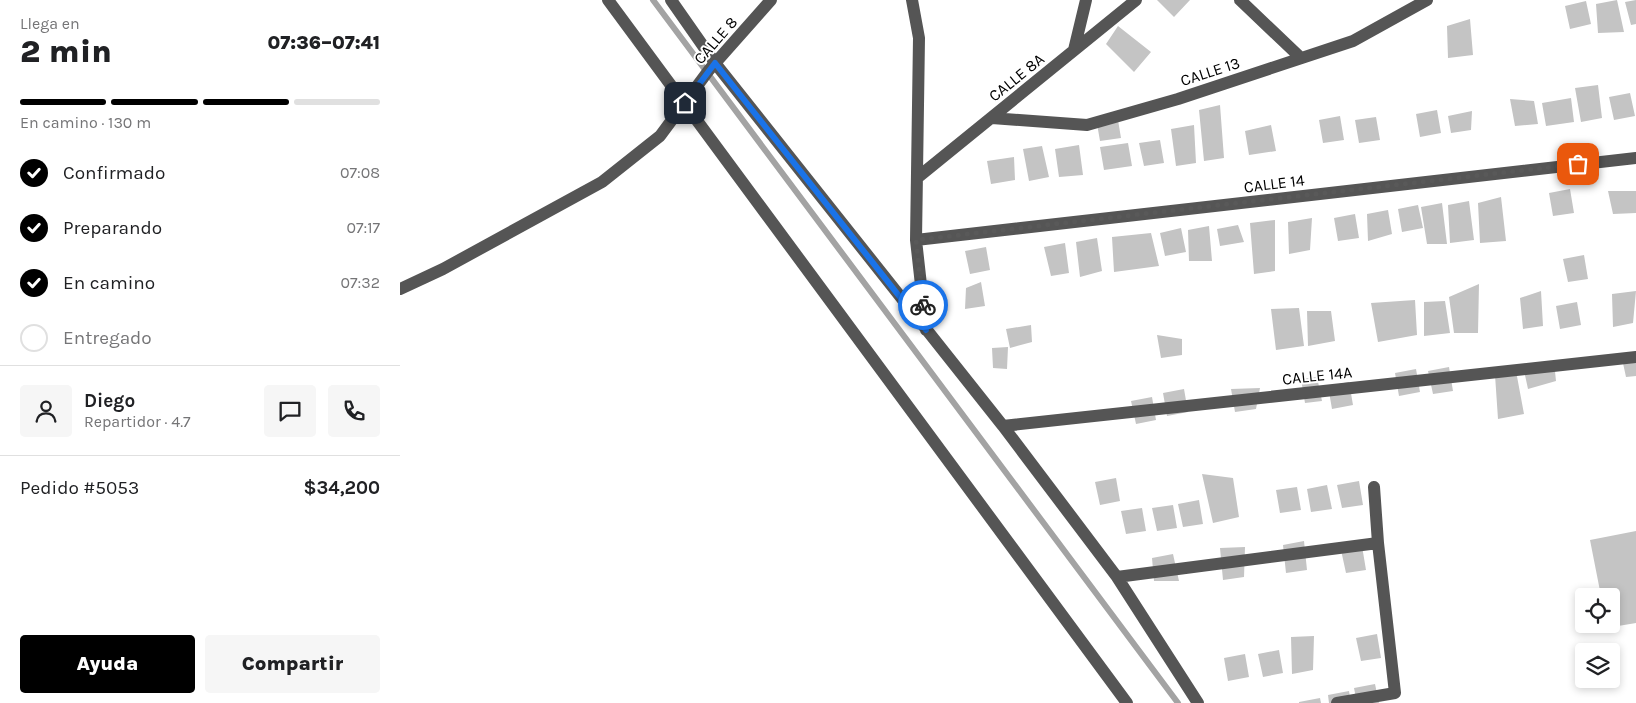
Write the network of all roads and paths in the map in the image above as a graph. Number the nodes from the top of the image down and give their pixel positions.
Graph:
1 (608, 0) edge
2 (671, 0) edge
3 (771, 0) edge
4 (912, 0) edge
5 (1086, 0) edge
6 (1136, 0) edge
7 (1240, 0) edge
8 (1427, 0) edge
9 (1074, 50) junction
10 (1301, 58) junction
11 (712, 67) junction
12 (689, 98) junction
13 (992, 118) junction
14 (1636, 158) edge
15 (917, 178) junction
16 (916, 240) junction
17 (400, 289) edge
18 (926, 330) junction
19 (1636, 357) edge
20 (1002, 426) junction
21 (1374, 487) dead end
22 (1378, 543) junction
23 (1117, 577) junction
24 (1127, 703) edge
25 (1198, 703) edge
26 (1337, 703) edge

1 - 12 street
2 - 11 street
3 - 11 street, CALLE 8
4 - 15 street
5 - 9 street
6 - 9 street, CALLE 8A
7 - 10 street
8 - 10 street, CALLE 13
9 - 13 street, CALLE 8A
10 - 13 street, CALLE 13
11 - 12 street, CALLE 8
11 - 18 street
12 - 17 street, CALLE 8
12 - 24 street
13 - 15 street, CALLE 8A
14 - 16 street, CALLE 14
15 - 16 street
16 - 18 street
18 - 20 street
19 - 20 street, CALLE 14A
20 - 23 street
21 - 22 street
22 - 23 street
22 - 26 street
23 - 25 street

